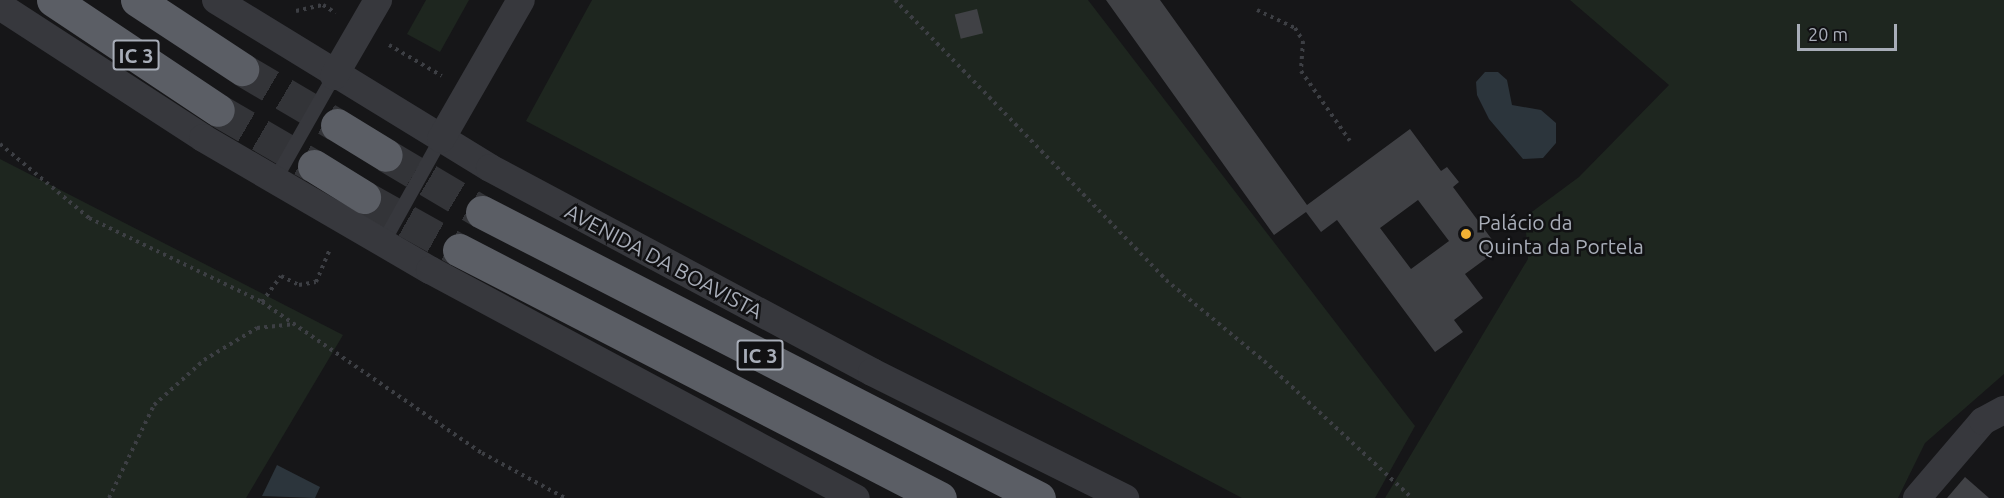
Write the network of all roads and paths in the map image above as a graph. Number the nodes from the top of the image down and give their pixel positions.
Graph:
1 (53, 0) edge
2 (137, 0) edge
3 (216, 0) edge
4 (378, 0) edge
5 (521, 0) edge
6 (895, 0) edge
7 (0, 6) edge
8 (290, 9) dead end
9 (1257, 10) dead end
10 (362, 28) junction
11 (242, 69) tunnel mouth
12 (334, 76) junction
13 (468, 92) junction
14 (218, 110) tunnel mouth
15 (336, 125) tunnel mouth
16 (441, 139) junction
17 (1350, 141) dead end
18 (0, 144) edge
19 (386, 155) tunnel mouth
20 (314, 166) tunnel mouth
21 (274, 180) junction
22 (364, 197) tunnel mouth
23 (482, 212) tunnel mouth
24 (383, 243) junction
25 (459, 250) tunnel mouth
26 (329, 251) dead end
27 (262, 302) junction
28 (294, 323) junction
29 (2004, 410) edge
30 (109, 498) edge
31 (565, 498) edge
32 (856, 498) edge
33 (940, 498) edge
34 (1039, 498) edge
35 (1125, 498) edge
36 (1412, 498) edge
37 (1917, 498) edge

1 - 14 highway, IC 3
2 - 11 highway, IC 3
3 - 12 street, AVENIDA DA BOAVISTA
4 - 10 street
5 - 13 street
6 - 36 path
7 - 21 street
8 - 10 path
9 - 17 path
10 - 12 street
10 - 13 path
12 - 16 street, AVENIDA DA BOAVISTA
12 - 21 lane
13 - 16 street
15 - 19 highway
16 - 24 lane
16 - 35 street, AVENIDA DA BOAVISTA
18 - 27 path
20 - 22 highway
21 - 24 street
23 - 34 highway, AVENIDA DA BOAVISTA / IC 3
24 - 32 street
25 - 33 highway, IC 3
26 - 27 path
27 - 28 path
28 - 30 path
28 - 31 path
29 - 37 street

